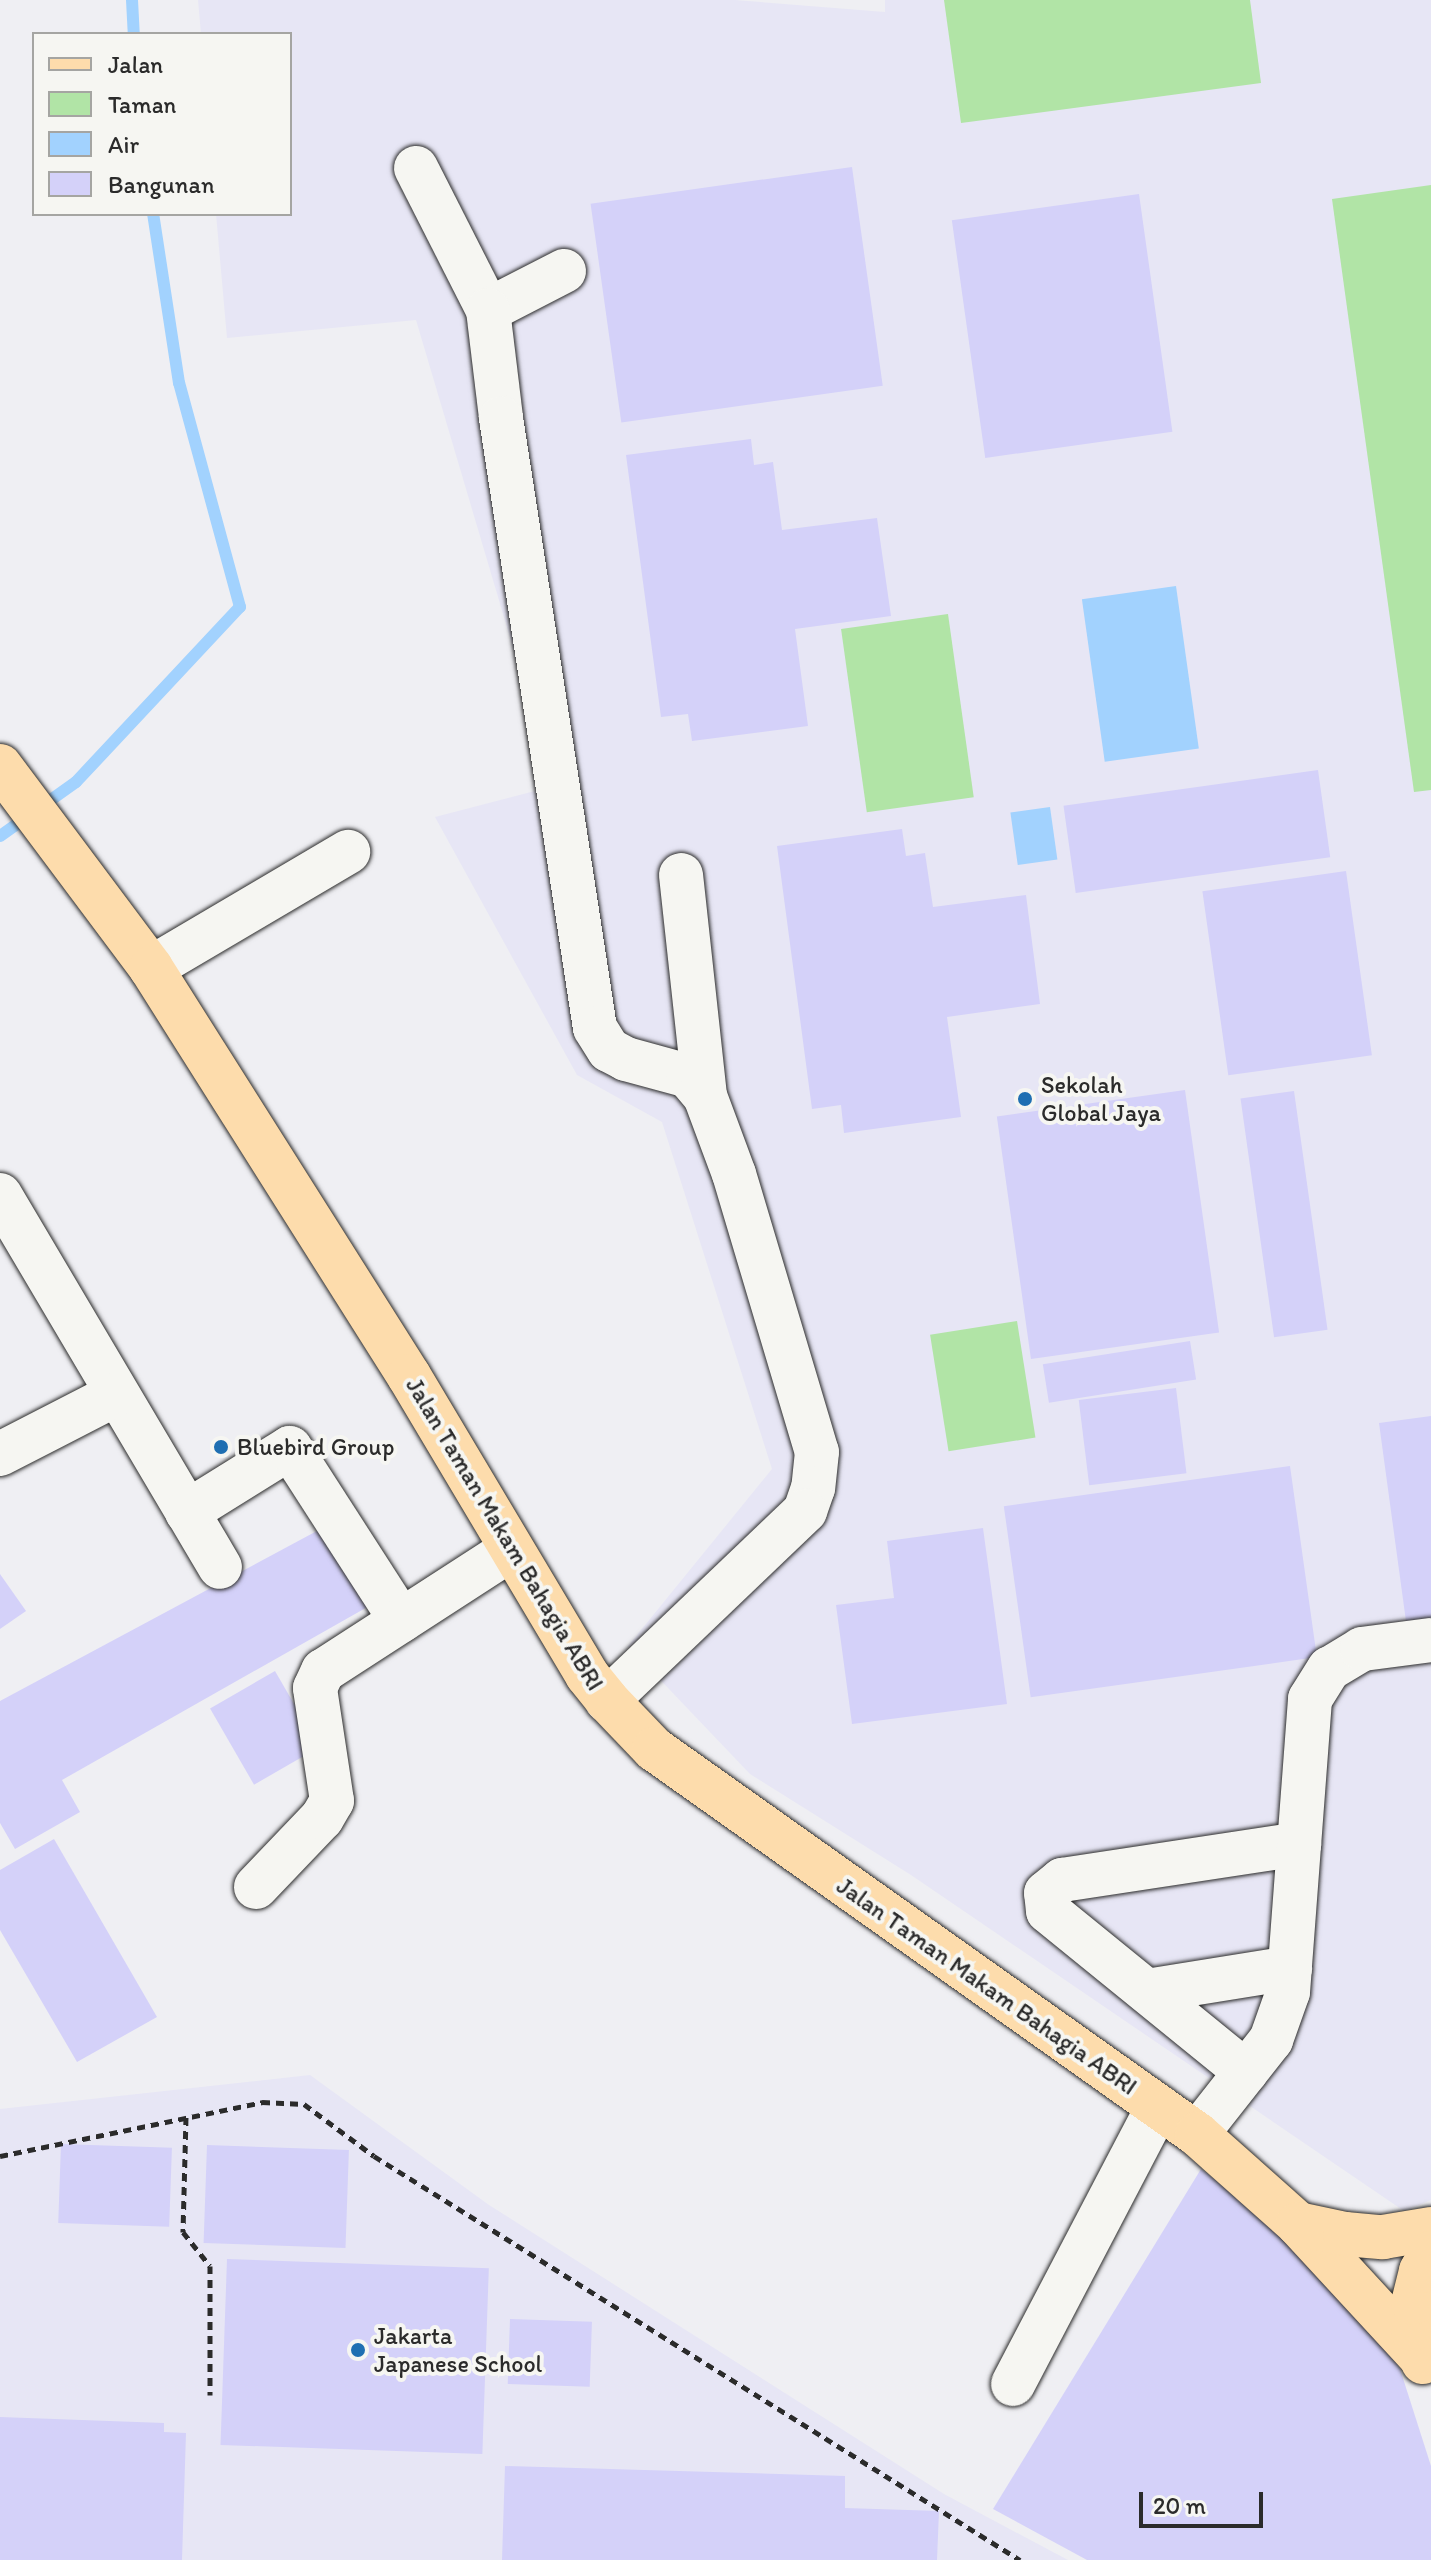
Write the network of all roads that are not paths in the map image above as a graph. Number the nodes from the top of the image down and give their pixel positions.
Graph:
1 (416, 168) dead end
2 (564, 271) dead end
3 (488, 310) junction
4 (3, 769) edge
5 (348, 852) dead end
6 (681, 875) dead end
7 (151, 968) junction
8 (705, 1096) junction
9 (2, 1203) edge
10 (115, 1395) junction
11 (0, 1454) edge
12 (187, 1512) junction
13 (510, 1550) junction
14 (220, 1567) dead end
15 (401, 1620) junction
16 (1431, 1640) edge
17 (607, 1700) junction
18 (1299, 1844) junction
19 (256, 1887) dead end
20 (1290, 1968) junction
21 (1147, 1991) junction
22 (1246, 2072) junction
23 (1158, 2107) junction
24 (1197, 2134) junction
25 (1298, 2224) junction
26 (1431, 2229) edge
27 (1431, 2253) edge
28 (1425, 2367) edge
29 (1013, 2384) dead end

1 - 3 lane
2 - 3 lane
3 - 8 lane
4 - 7 main road, Jalan Taman Makam Bahagia ABRI
5 - 7 lane
6 - 8 lane
7 - 13 main road, Jalan Taman Makam Bahagia ABRI
8 - 17 lane
9 - 10 lane
10 - 11 lane
10 - 12 lane
12 - 14 lane
12 - 15 lane
13 - 15 lane
13 - 17 main road, Jalan Taman Makam Bahagia ABRI
15 - 19 lane
16 - 18 lane
17 - 23 main road, Jalan Taman Makam Bahagia ABRI
18 - 20 lane
18 - 21 lane
20 - 21 lane
20 - 22 lane
21 - 22 lane
22 - 24 lane
23 - 24 main road, Jalan Taman Makam Bahagia ABRI
23 - 29 lane
24 - 25 main road, Jalan Taman Makam Bahagia ABRI
25 - 26 main road, Jalan Taman Makam Bahagia ABRI
25 - 28 main road, Jalan Taman Makam Bahagia ABRI
27 - 28 main road

